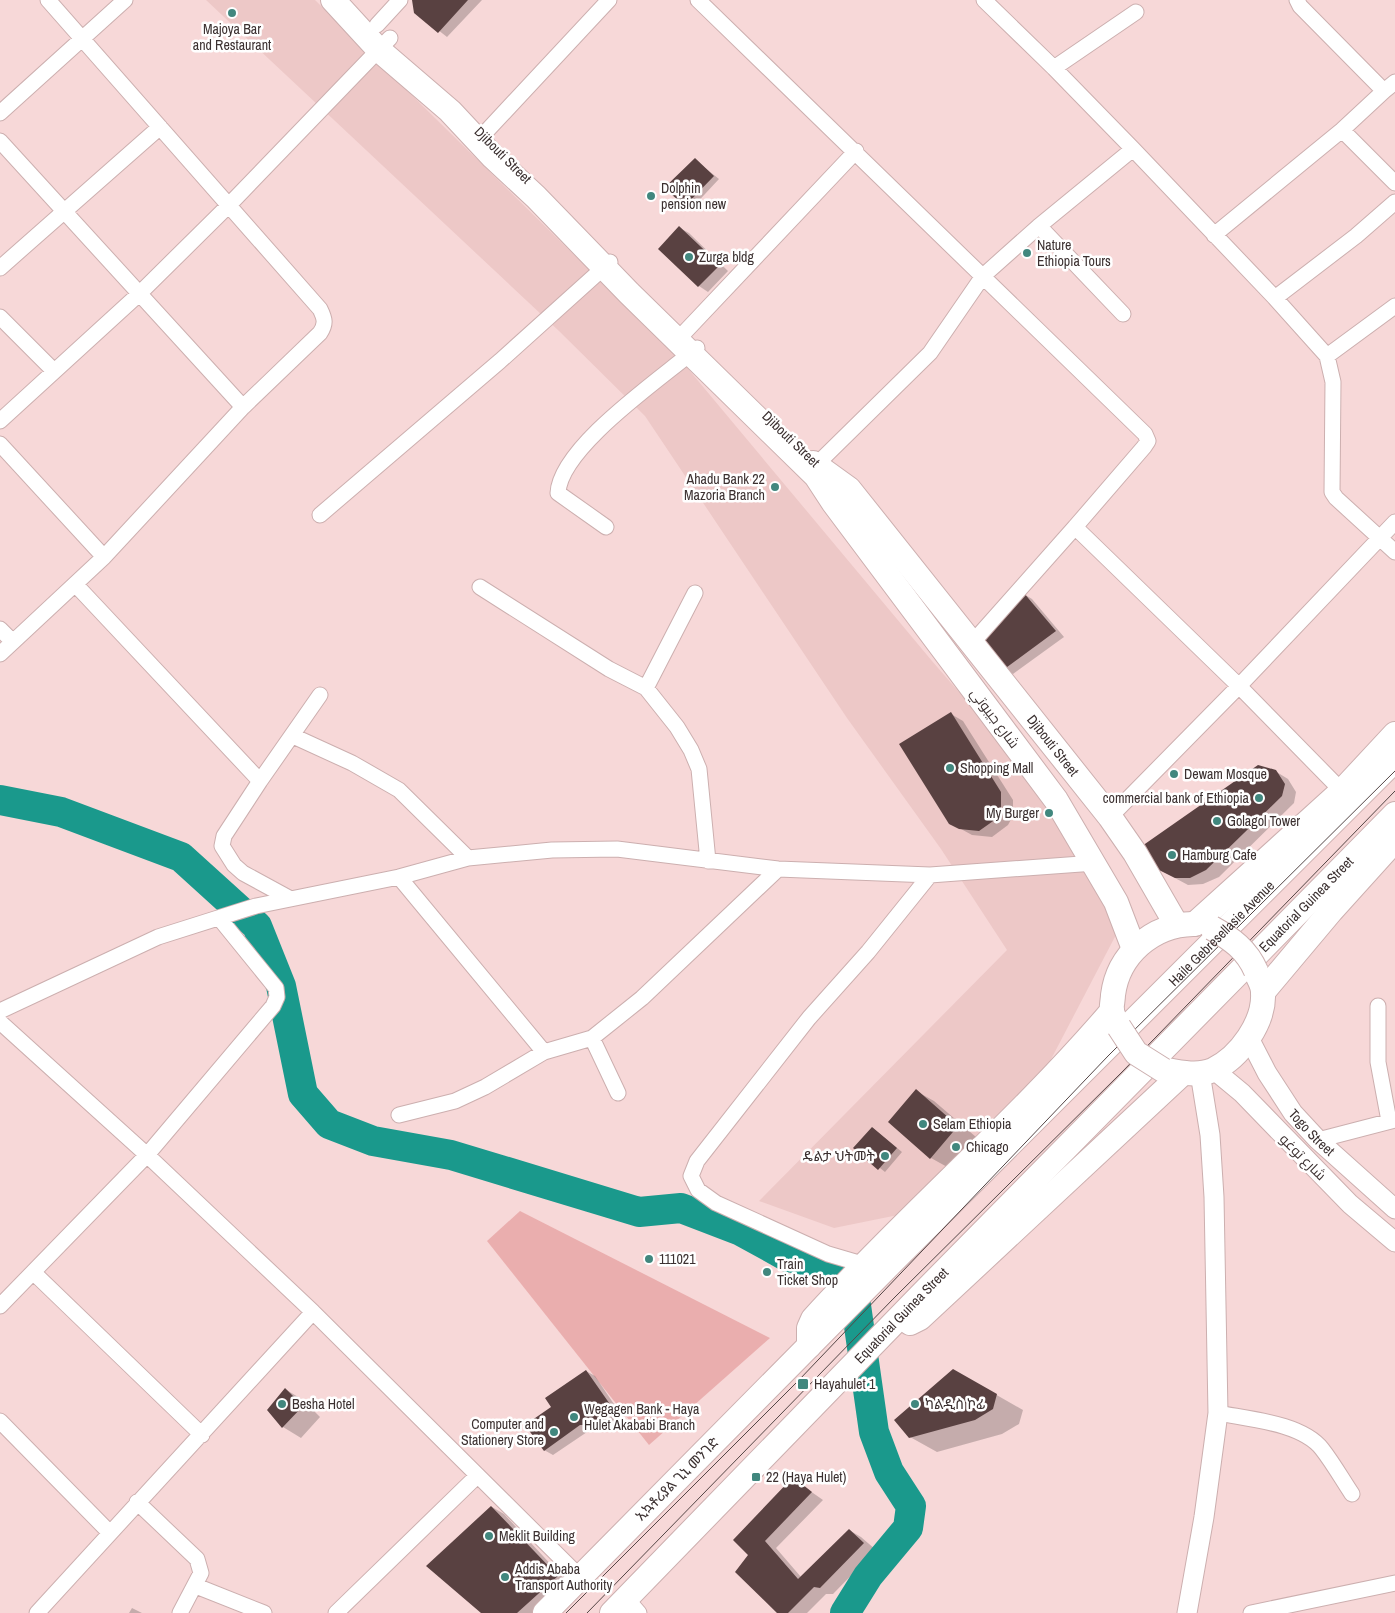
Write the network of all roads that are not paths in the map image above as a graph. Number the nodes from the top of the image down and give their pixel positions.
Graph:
1 (48, 0) edge
2 (125, 0) edge
3 (333, 0) edge
4 (351, 0) edge
5 (400, 0) edge
6 (609, 0) edge
7 (698, 0) edge
8 (984, 0) edge
9 (1297, 0) edge
10 (1136, 12) dead end
11 (382, 38) junction
12 (84, 39) junction
13 (1054, 68) junction
14 (1389, 87) edge
15 (0, 113) edge
16 (160, 128) junction
17 (1342, 130) junction
18 (483, 135) junction
19 (0, 141) edge
20 (1133, 149) junction
21 (856, 151) junction
22 (1395, 183) edge
23 (1395, 202) edge
24 (228, 206) junction
25 (66, 211) junction
26 (1039, 226) junction
27 (1214, 235) junction
28 (607, 264) junction
29 (0, 268) edge
30 (983, 276) junction
31 (139, 294) junction
32 (1275, 298) junction
33 (1395, 306) edge
34 (1123, 314) dead end
35 (0, 317) edge
36 (691, 345) junction
37 (1327, 356) junction
38 (54, 371) junction
39 (243, 408) junction
40 (0, 421) edge
41 (0, 444) edge
42 (816, 465) junction
43 (833, 502) joint
44 (320, 515) dead end
45 (1395, 522) edge
46 (606, 526) dead end
47 (1075, 527) junction
48 (1380, 537) junction
49 (1395, 552) edge
50 (104, 557) junction
51 (75, 584) junction
52 (480, 587) dead end
53 (695, 594) dead end
54 (0, 629) edge
55 (12, 641) junction
56 (973, 642) junction
57 (0, 654) edge
58 (1239, 686) junction
59 (646, 688) junction
60 (320, 695) dead end
61 (1395, 734) edge
62 (293, 736) junction
63 (1395, 760) edge
64 (260, 781) junction
65 (1342, 791) junction
66 (1395, 814) edge
67 (1110, 817) junction
68 (1395, 840) edge
69 (468, 858) junction
70 (708, 861) junction
71 (1095, 863) junction
72 (778, 869) junction
73 (930, 875) junction
74 (399, 877) junction
75 (289, 898) junction
76 (227, 916) junction
77 (1194, 925) junction
78 (1134, 949) junction
79 (1260, 981) junction
80 (1378, 1006) dead end
81 (0, 1011) edge
82 (1115, 1019) junction
83 (0, 1022) edge
84 (592, 1038) junction
85 (1250, 1038) junction
86 (544, 1052) junction
87 (1190, 1071) junction
88 (618, 1093) dead end
89 (399, 1115) dead end
90 (1392, 1120) edge
91 (1318, 1140) junction
92 (147, 1155) junction
93 (1395, 1208) edge
94 (1395, 1242) edge
95 (34, 1272) junction
96 (863, 1273) junction
97 (0, 1306) edge
98 (313, 1312) junction
99 (882, 1337) junction
100 (1218, 1413) junction
101 (0, 1421) edge
102 (202, 1435) junction
103 (477, 1476) junction
104 (1352, 1494) dead end
105 (137, 1502) junction
106 (110, 1533) junction
107 (580, 1577) junction
108 (1395, 1583) edge
109 (196, 1586) junction
110 (626, 1608) edge
111 (37, 1613) edge
112 (180, 1613) edge
113 (264, 1613) edge
114 (336, 1613) edge
115 (545, 1613) edge
116 (1187, 1613) edge
117 (1251, 1613) edge

1 - 12 street
2 - 12 street
3 - 11 main road, Djibouti Street
4 - 11 main road, Djibouti Street
5 - 11 street
6 - 18 street
7 - 21 street
8 - 13 street
9 - 14 street
10 - 13 street
11 - 18 main road, Djibouti Street
11 - 24 street
11 - 28 main road, Djibouti Street
12 - 15 street
12 - 16 street
13 - 20 street
14 - 17 street
16 - 24 street
16 - 25 street
17 - 22 street
17 - 27 street
18 - 28 main road, Djibouti Street
19 - 25 street
20 - 26 street
20 - 27 street
21 - 30 street
21 - 36 street
23 - 32 street
24 - 31 street
24 - 39 street
25 - 29 street
25 - 31 street
26 - 30 street
26 - 34 street
27 - 32 street
28 - 36 main road, Djibouti Street
28 - 44 street
30 - 42 street
30 - 47 street
31 - 38 street
31 - 39 street
32 - 37 street
33 - 37 street
35 - 38 street
36 - 42 main road, Djibouti Street
36 - 43 main road, Djibouti Street
36 - 46 street
37 - 48 street
38 - 40 street
39 - 50 street
41 - 50 street
42 - 56 main road, Djibouti Street
43 - 71 main road, شارع جيبوتي
45 - 48 street
47 - 56 street
47 - 58 street
48 - 49 street
48 - 58 street
50 - 51 street
51 - 55 street
51 - 64 street
52 - 59 street
53 - 59 street
54 - 55 street
55 - 57 street
56 - 67 main road, Djibouti Street
58 - 65 street
58 - 67 street
59 - 70 street
60 - 62 street
61 - 65 main road
62 - 64 street
62 - 69 street
63 - 96 main road, Haile Gebresellasie Avenue
64 - 75 street
65 - 77 main road
66 - 99 main road, Equatorial Guinea Street
67 - 77 main road, Djibouti Street
68 - 79 main road
69 - 70 street
69 - 74 street
70 - 72 street
71 - 73 street
71 - 78 main road, شارع جيبوتي
72 - 73 street
72 - 84 street
73 - 96 street
74 - 75 street
74 - 86 street
75 - 76 street
76 - 81 street
76 - 92 street
77 - 78 main road
77 - 79 main road, Equatorial Guinea Street, bridge
78 - 82 main road
79 - 85 main road
80 - 90 street
82 - 87 main road, bridge
82 - 96 main road
83 - 92 street
84 - 86 street
84 - 88 street
85 - 87 main road
85 - 91 street, Togo Street
86 - 89 street
87 - 94 street, شارع توغو
87 - 99 main road
87 - 100 street
90 - 91 street
91 - 93 street, Togo Street
92 - 95 street
92 - 98 street
95 - 97 street
95 - 102 street
96 - 107 main road, ኢኳቶሪያል ጊኒ መንገድ
98 - 102 street
98 - 103 street
99 - 110 main road, Equatorial Guinea Street
100 - 104 street
100 - 116 street
101 - 106 street
102 - 105 street
103 - 107 street
103 - 114 street
105 - 106 street
105 - 109 street
106 - 111 street
107 - 115 main road, ኢኳቶሪያል ጊኒ መንገድ
108 - 117 street
109 - 112 street
109 - 113 street

